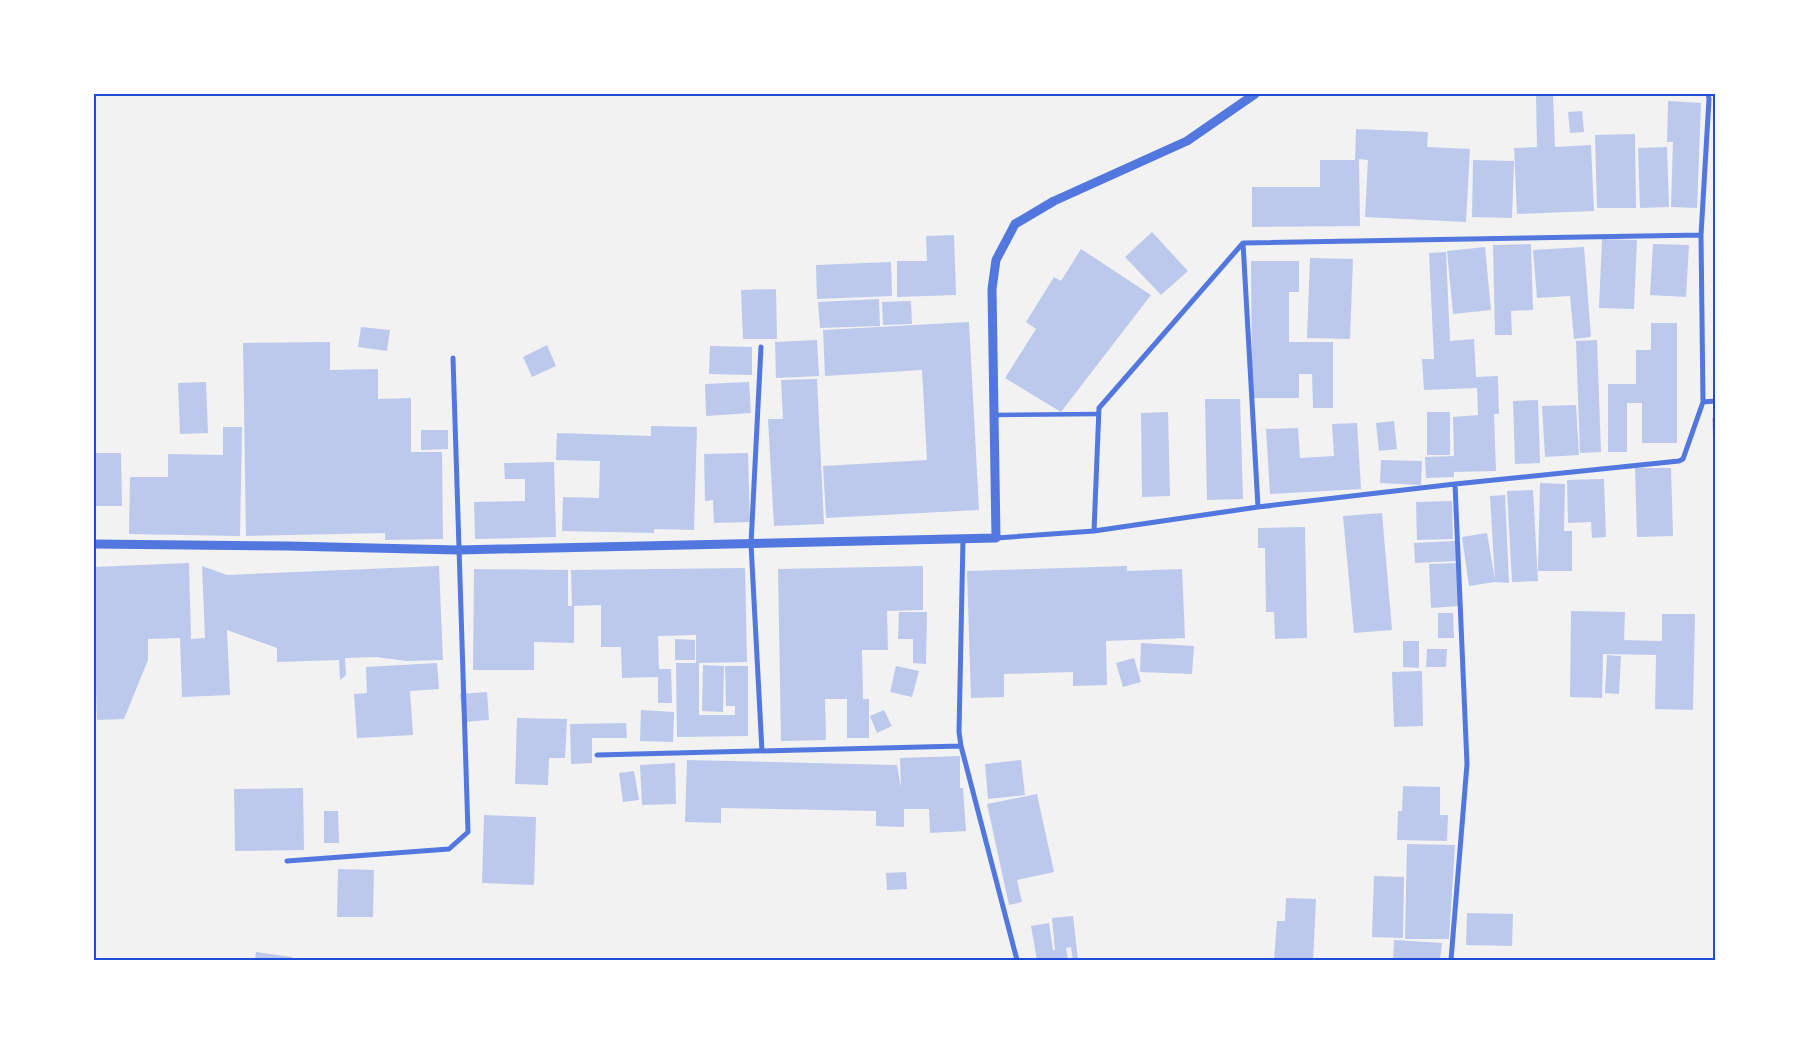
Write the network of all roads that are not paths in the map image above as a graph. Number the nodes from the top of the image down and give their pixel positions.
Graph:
1 (1254, 94) edge
2 (1708, 94) edge
3 (1701, 235) junction
4 (1243, 243) junction
5 (761, 347) dead end
6 (453, 358) dead end
7 (1715, 401) edge
8 (1703, 402) junction
9 (1099, 414) junction
10 (995, 415) junction
11 (1455, 484) junction
12 (1258, 507) junction
13 (1094, 531) junction
14 (963, 538) junction
15 (996, 538) junction
16 (94, 544) edge
17 (751, 544) junction
18 (458, 550) junction
19 (961, 746) junction
20 (762, 751) junction
21 (597, 756) dead end
22 (287, 861) dead end
23 (1017, 960) edge
24 (1451, 960) edge

1 - 10 street
2 - 3 street
3 - 4 street
3 - 8 street
4 - 9 street
4 - 12 street
5 - 17 street
6 - 18 street
7 - 8 street
8 - 11 street
9 - 10 street
9 - 13 street
10 - 15 street
11 - 12 street
11 - 24 street
12 - 13 street
13 - 15 street
14 - 15 street
14 - 17 street
14 - 19 street
16 - 18 street
17 - 18 street
17 - 20 street
18 - 22 street
19 - 20 street
19 - 23 street
20 - 21 street

